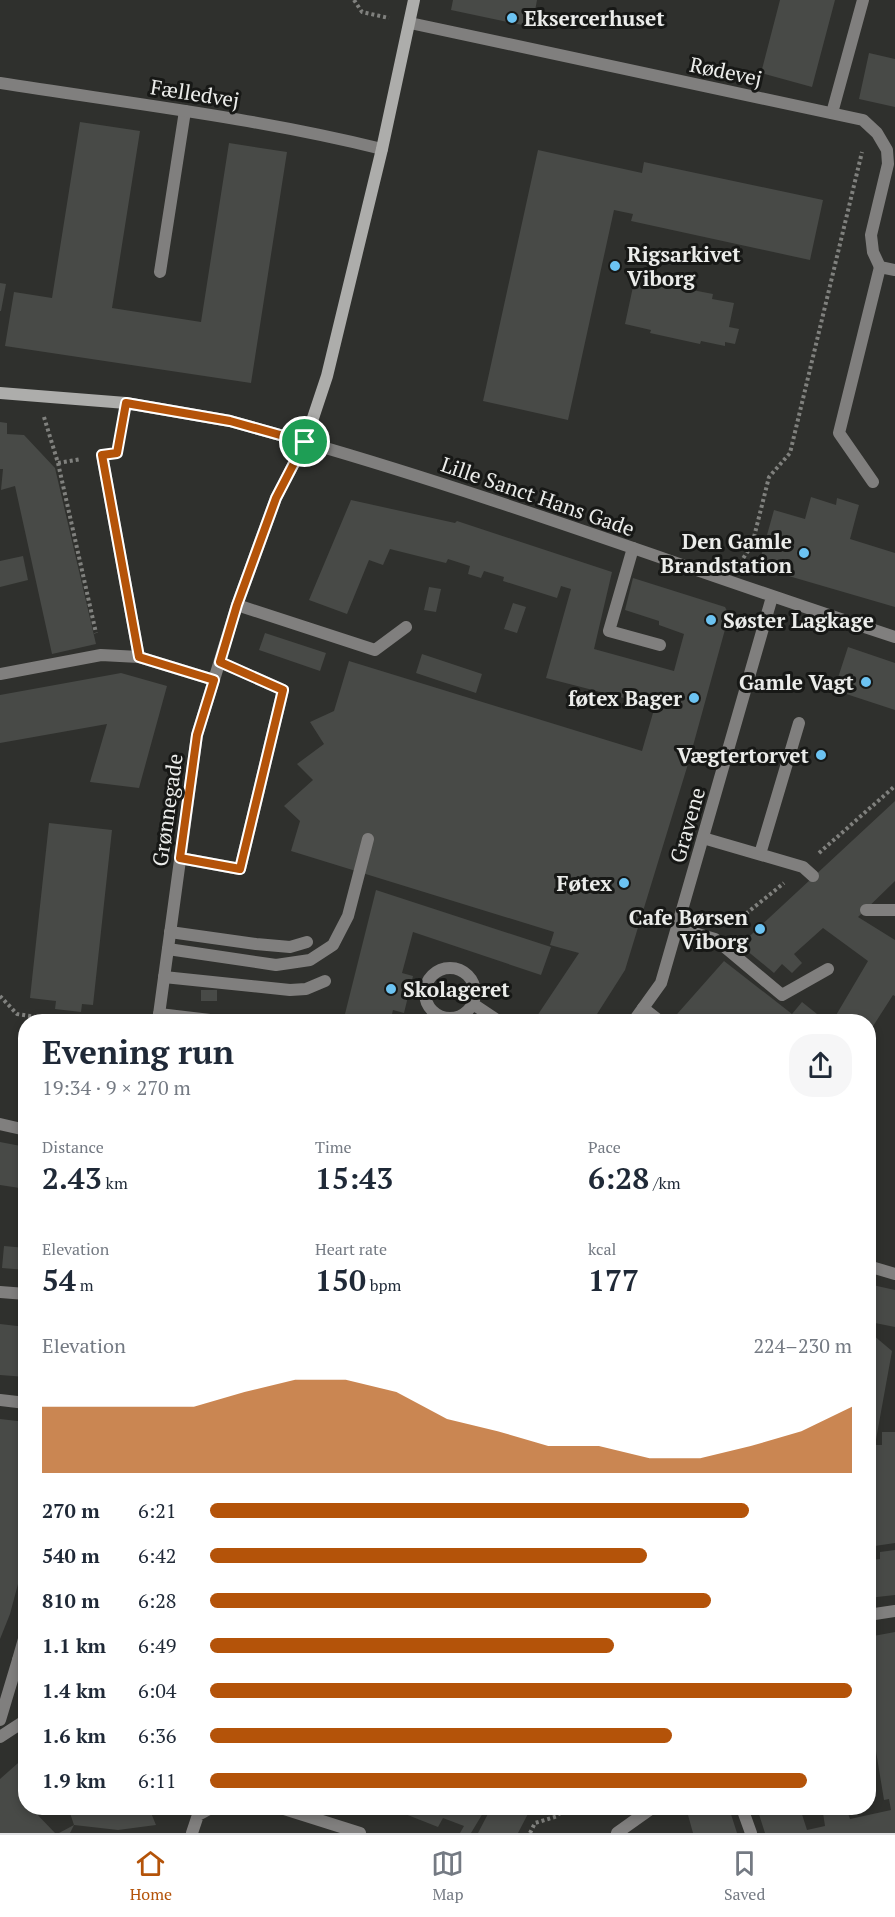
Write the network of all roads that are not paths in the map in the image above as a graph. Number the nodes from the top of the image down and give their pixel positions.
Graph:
1 (414, 0) edge
2 (863, 0) edge
3 (410, 23) junction
4 (0, 83) edge
5 (185, 111) junction
6 (832, 113) junction
7 (382, 149) junction
8 (880, 267) junction
9 (895, 270) edge
10 (160, 272) dead end
11 (0, 393) edge
12 (305, 442) junction
13 (102, 455) road end
14 (873, 482) dead end
15 (633, 548) junction
16 (772, 597) junction
17 (237, 605) junction
18 (406, 627) dead end
19 (895, 637) edge
20 (660, 645) dead end
21 (139, 657) junction
22 (220, 662) junction
23 (0, 674) edge
24 (214, 680) junction
25 (798, 723) dead end
26 (703, 838) junction
27 (368, 839) dead end
28 (760, 854) junction
29 (180, 858) junction
30 (813, 876) dead end
31 (866, 910) dead end
32 (895, 910) edge
33 (677, 928) junction
34 (170, 932) junction
35 (308, 942) dead end
36 (168, 949) junction
37 (828, 969) dead end
38 (164, 977) junction
39 (325, 981) dead end
40 (473, 1004) junction
41 (643, 1008) junction
42 (159, 1014) edge
43 (436, 1014) edge
44 (464, 1014) edge
45 (488, 1014) edge
46 (639, 1014) edge
47 (651, 1014) edge
48 (0, 1124) edge
49 (18, 1128) edge
50 (876, 1268) edge
51 (895, 1274) edge
52 (0, 1292) edge
53 (18, 1293) edge
54 (0, 1400) edge
55 (18, 1402) edge
56 (895, 1611) edge
57 (876, 1614) edge
58 (18, 1660) edge
59 (0, 1720) edge
60 (18, 1725) edge
61 (0, 1737) edge
62 (198, 1815) edge
63 (306, 1815) edge
64 (642, 1815) edge
65 (745, 1815) edge
66 (192, 1833) edge
67 (360, 1833) edge
68 (617, 1833) edge
69 (751, 1833) edge

1 - 3 street
2 - 6 street
3 - 6 street, Rødevej
3 - 7 street
4 - 5 street, Fælledvej
5 - 7 street, Fælledvej
5 - 10 street
6 - 8 street, Rødevej
7 - 12 street
8 - 9 street
8 - 14 street
11 - 12 street
12 - 15 street, Lille Sanct Hans Gade
12 - 17 street, Grønnegade
13 - 21 street
15 - 16 street, Lille Sanct Hans Gade
15 - 20 street
16 - 19 street, Lille Sanct Hans Gade
16 - 26 street, Gravene
17 - 18 street
17 - 22 street, Grønnegade
21 - 23 street
21 - 24 street
22 - 24 street, Grønnegade
22 - 29 street
24 - 29 street, Grønnegade
25 - 28 street
26 - 28 street
26 - 33 street, Gravene
27 - 36 street
28 - 30 street
29 - 34 street, Grønnegade
31 - 32 street
33 - 37 street
33 - 41 street, Gravene
34 - 35 street
34 - 36 street, Grønnegade
36 - 38 street, Grønnegade
38 - 39 street
38 - 42 street, Grønnegade
40 - 43 street
40 - 44 street
40 - 45 street
41 - 46 street, Gravene
41 - 47 street
48 - 49 street
50 - 51 street
52 - 53 street
54 - 55 street
56 - 57 street
58 - 59 street
60 - 61 street
62 - 66 street
63 - 67 street
64 - 68 street
65 - 69 street

